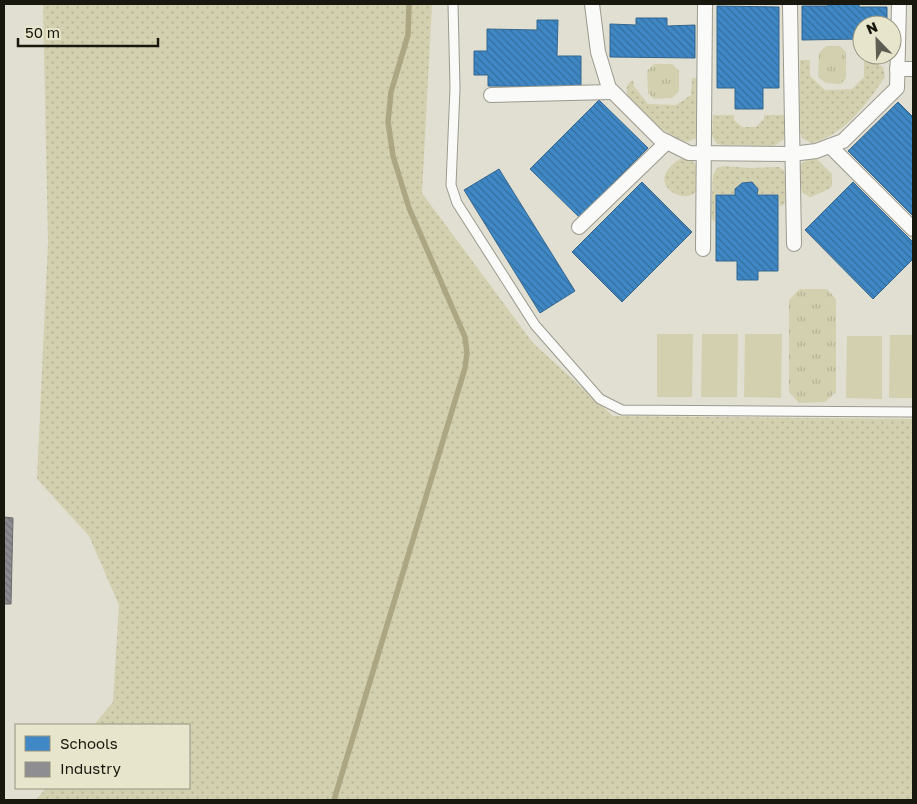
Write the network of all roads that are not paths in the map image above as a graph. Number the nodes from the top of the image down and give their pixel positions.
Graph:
1 (453, 4) edge
2 (592, 4) edge
3 (705, 4) edge
4 (790, 4) edge
5 (899, 4) edge
6 (897, 69) junction
7 (913, 69) edge
8 (612, 92) junction
9 (491, 94) dead end
10 (667, 142) junction
11 (830, 146) junction
12 (704, 153) junction
13 (792, 154) junction
14 (579, 227) dead end
15 (913, 229) edge
16 (794, 244) dead end
17 (703, 249) dead end
18 (913, 412) edge

1 - 18 lane
2 - 8 street
3 - 12 street
4 - 13 street
5 - 6 street
6 - 7 street
6 - 11 street
8 - 9 street
8 - 10 street
10 - 12 street
10 - 14 street
11 - 13 street
11 - 15 street
12 - 13 street
12 - 17 street
13 - 16 street

